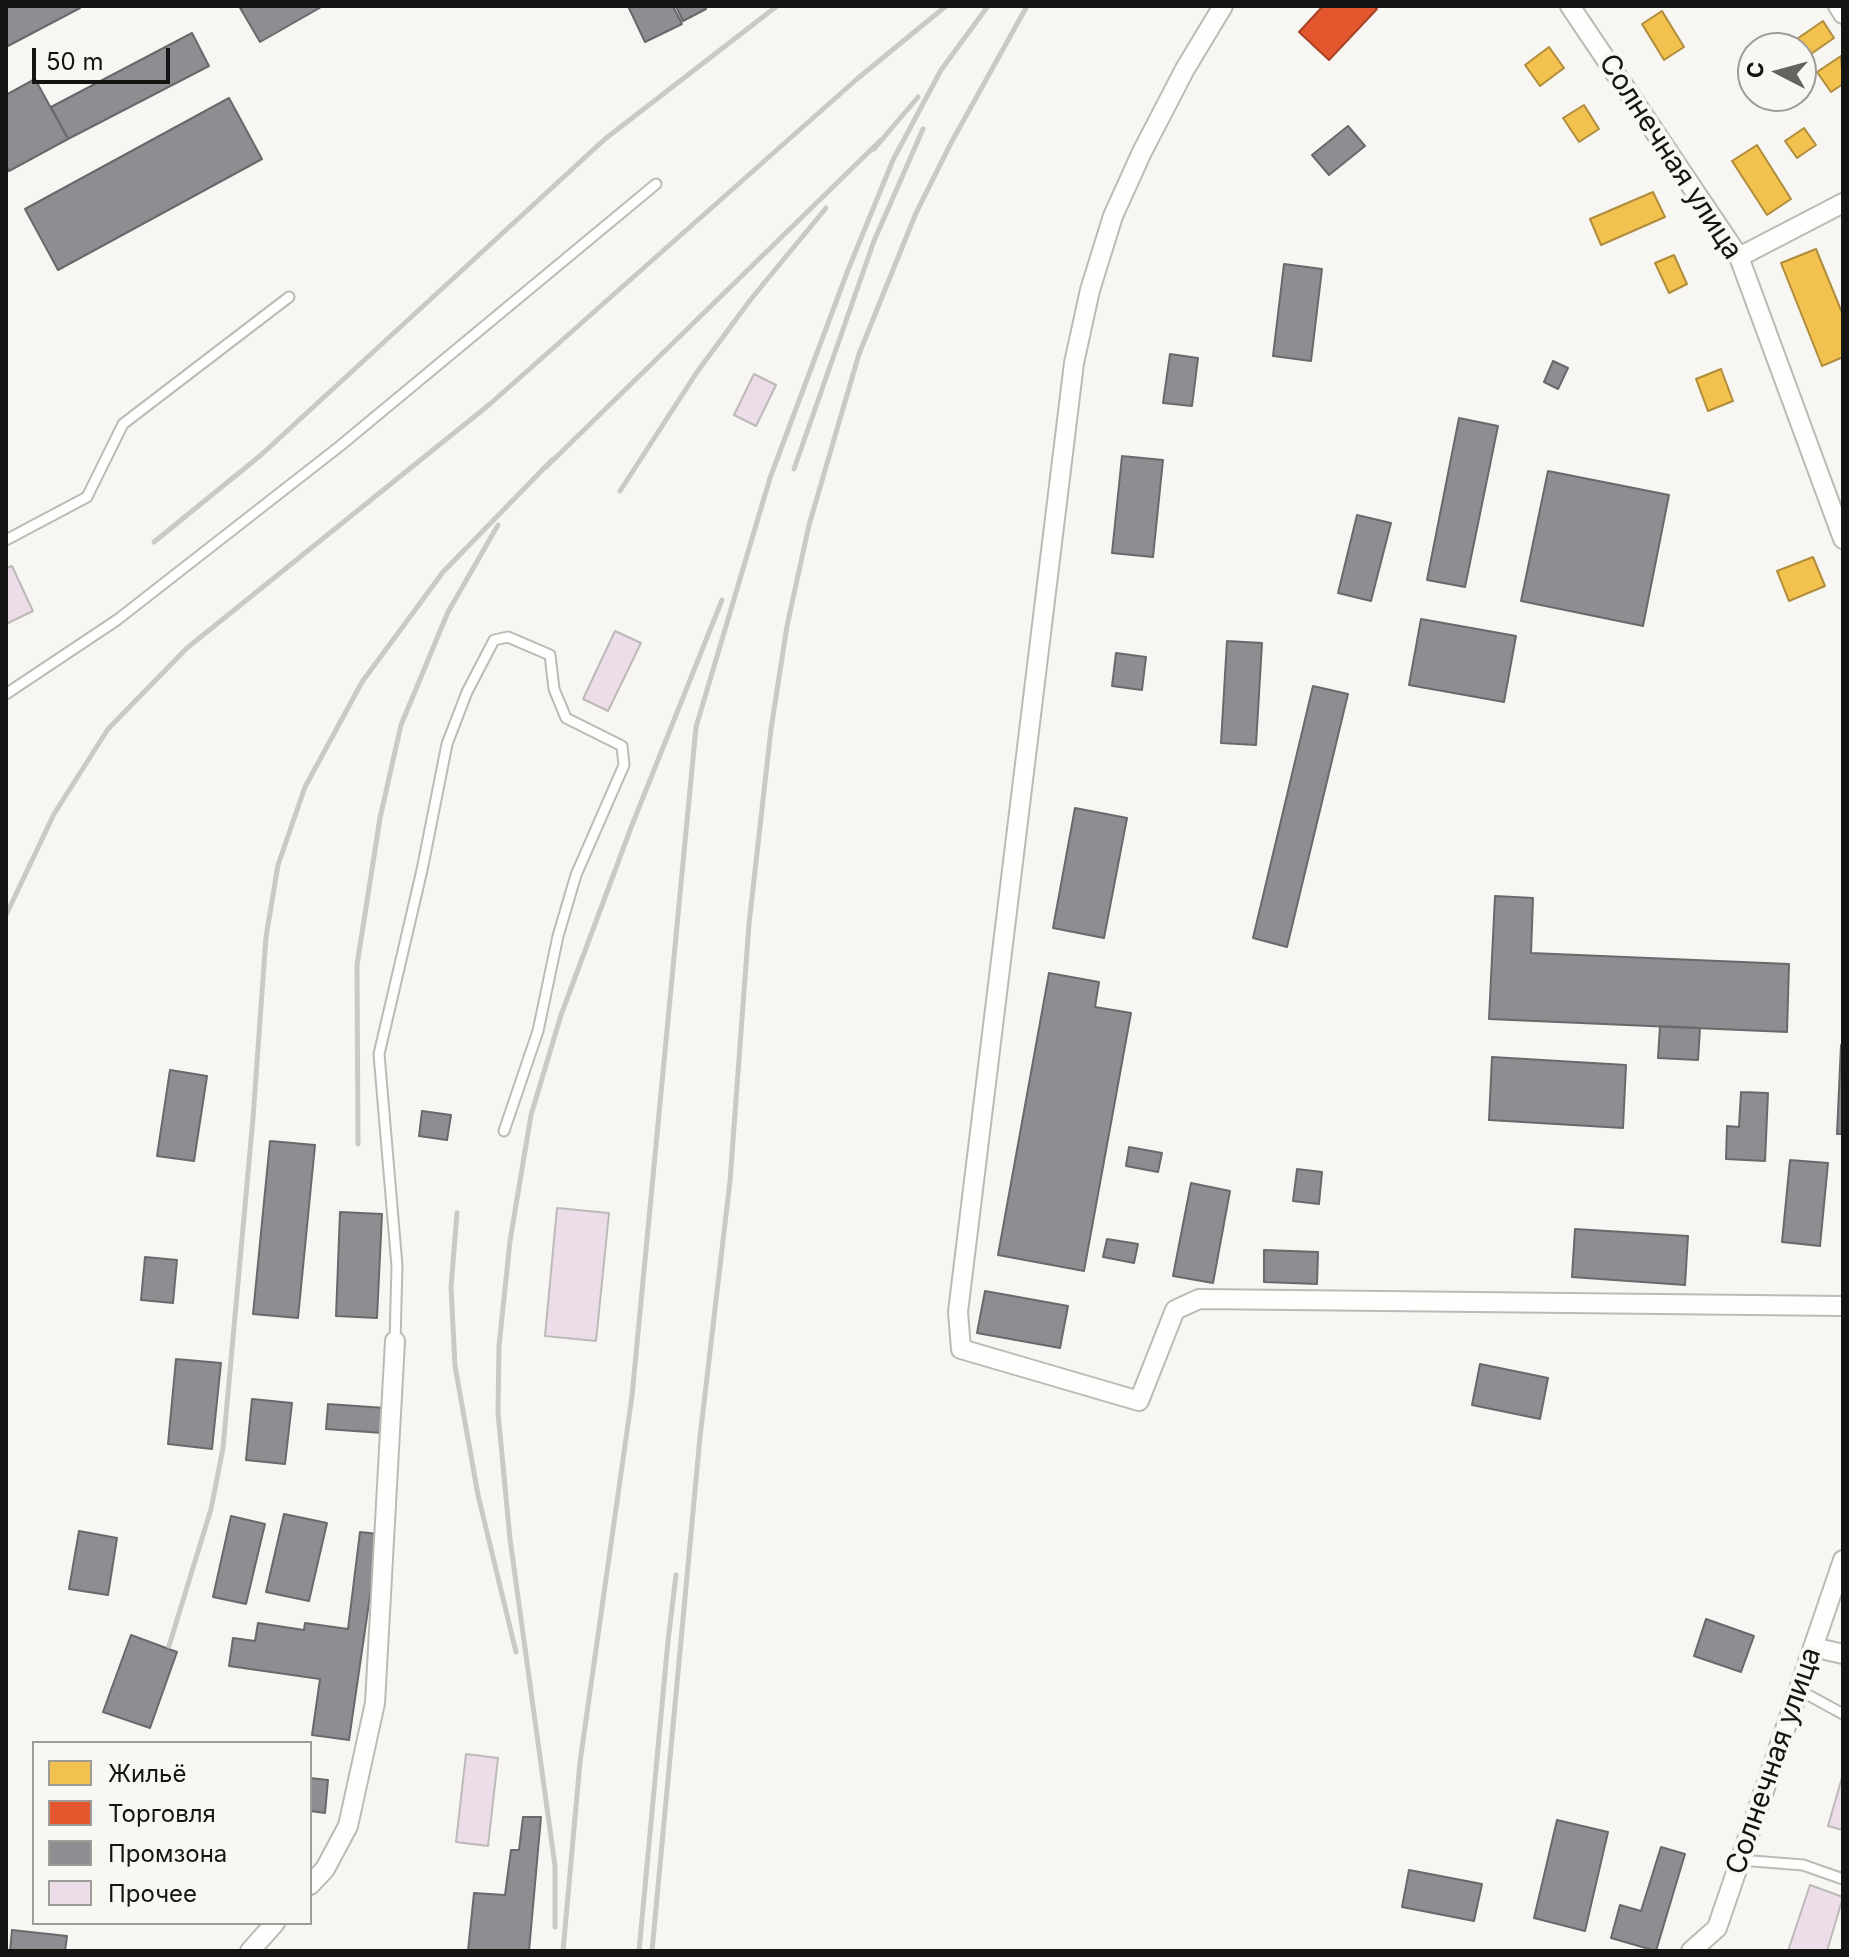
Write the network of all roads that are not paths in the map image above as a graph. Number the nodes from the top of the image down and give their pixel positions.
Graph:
1 (1223, 6) edge
2 (1570, 6) edge
3 (1838, 6) edge
4 (1843, 14) edge
5 (656, 184) dead end
6 (1843, 203) edge
7 (1739, 257) junction
8 (289, 297) dead end
9 (1843, 539) edge
10 (6, 540) edge
11 (6, 694) edge
12 (504, 1131) dead end
13 (1843, 1306) edge
14 (395, 1341) joint
15 (1843, 1560) edge
16 (1813, 1647) junction
17 (1843, 1654) edge
18 (1799, 1690) junction
19 (1843, 1714) edge
20 (1740, 1860) junction
21 (1843, 1879) edge
22 (312, 1883) edge
23 (273, 1925) edge
24 (250, 1951) edge
25 (1691, 1951) edge

1 - 13 street
2 - 7 street, Солнечная улица
3 - 4 street
5 - 11 lane
6 - 7 street
7 - 9 street, Солнечная улица
8 - 10 lane
12 - 14 lane
14 - 22 street
15 - 16 street, Солнечная улица
16 - 17 street
16 - 18 street, Солнечная улица
18 - 19 lane
18 - 20 street, Солнечная улица
20 - 21 lane
20 - 25 street, Солнечная улица
23 - 24 street

